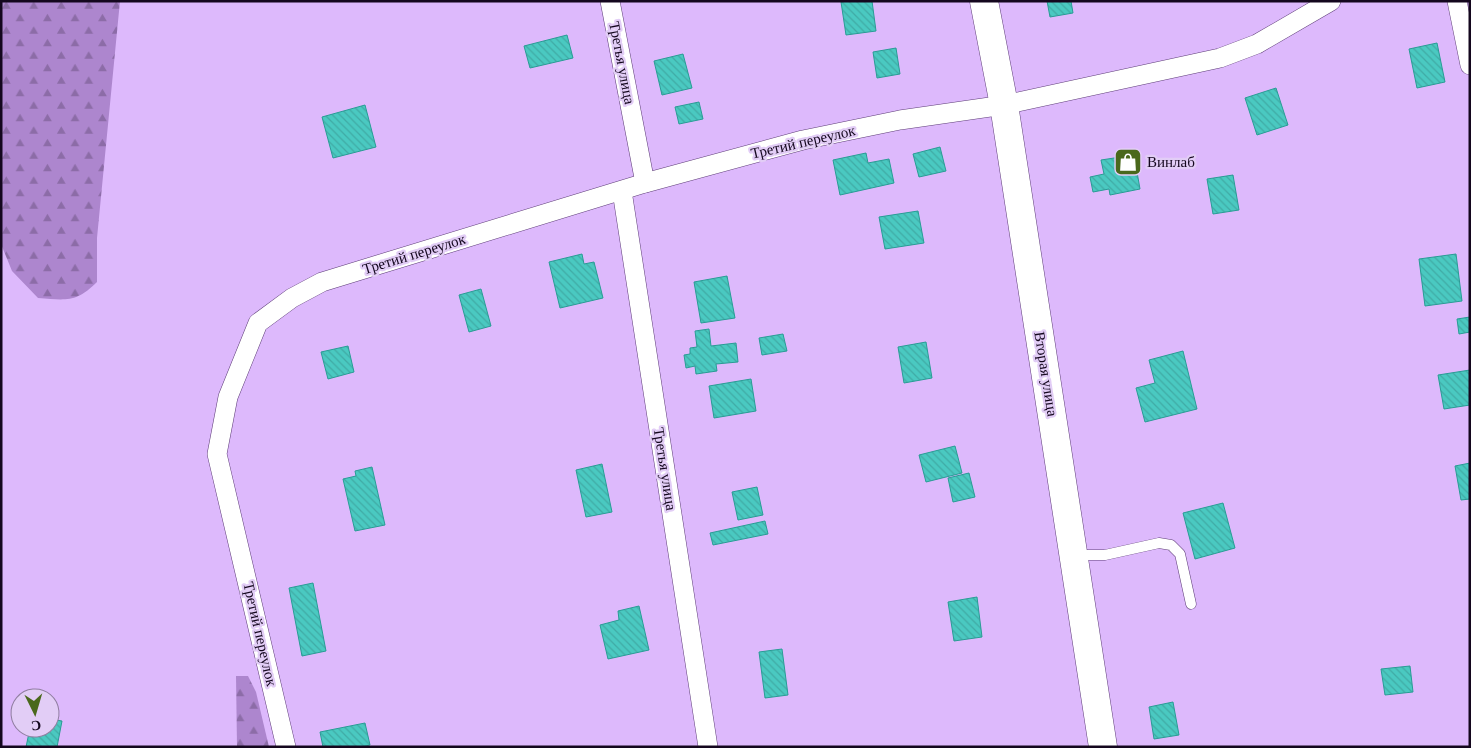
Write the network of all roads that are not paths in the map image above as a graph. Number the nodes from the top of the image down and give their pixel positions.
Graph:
1 (610, 1) edge
2 (984, 1) edge
3 (1331, 1) edge
4 (1457, 1) edge
5 (1470, 65) edge
6 (1004, 105) junction
7 (645, 183) junction
8 (622, 191) junction
9 (1074, 555) junction
10 (1191, 604) dead end
11 (286, 747) edge
12 (708, 747) edge
13 (1103, 747) edge

1 - 7 street, Третья улица
2 - 6 main road, Вторая улица
3 - 6 street, Третий переулок
4 - 5 street
6 - 7 street, Третий переулок
6 - 9 main road, Вторая улица
7 - 8 street, Третий переулок
8 - 11 street, Третий переулок
8 - 12 street, Третья улица
9 - 10 lane
9 - 13 main road, Вторая улица

